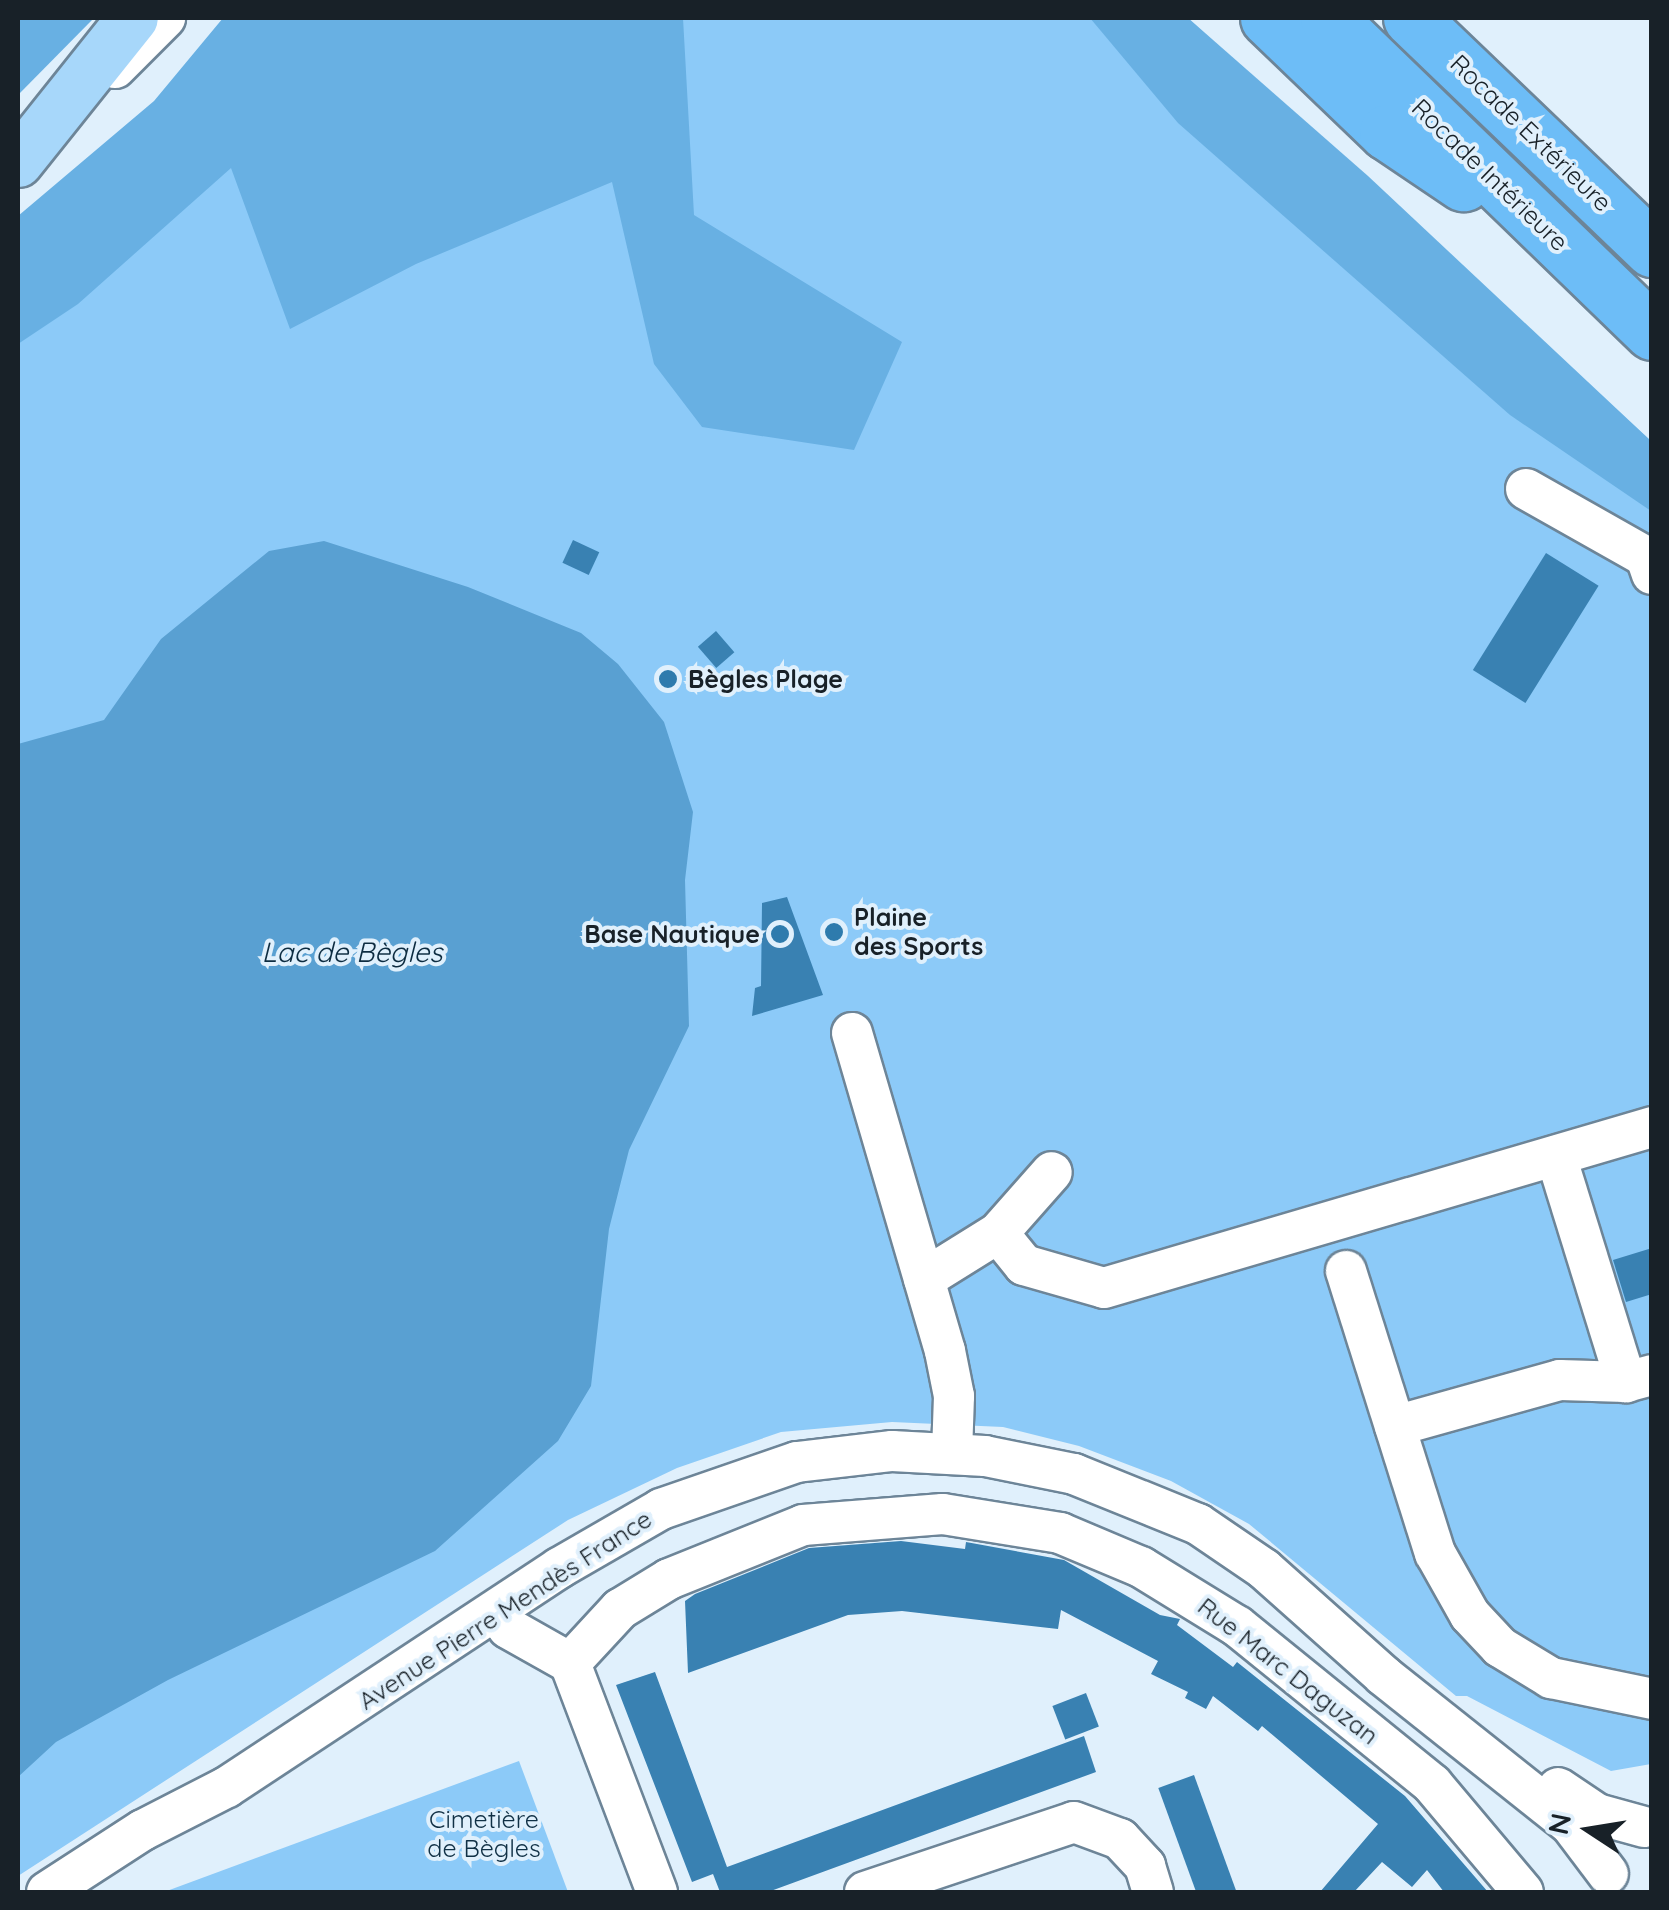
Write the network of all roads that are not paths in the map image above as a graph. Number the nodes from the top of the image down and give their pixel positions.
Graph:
1 (133, 18) edge
2 (165, 18) edge
3 (1268, 18) edge
4 (1328, 18) edge
5 (1411, 18) edge
6 (1468, 18) edge
7 (18, 162) edge
8 (1636, 234) edge
9 (1574, 257) junction
10 (1652, 332) edge
11 (1526, 489) dead end
12 (1652, 574) edge
13 (852, 1033) dead end
14 (1652, 1127) edge
15 (1556, 1156) junction
16 (1052, 1172) dead end
17 (998, 1233) junction
18 (1346, 1272) dead end
19 (924, 1278) junction
20 (1639, 1379) edge
21 (1395, 1426) junction
22 (952, 1454) junction
23 (498, 1614) junction
24 (570, 1664) junction
25 (1652, 1699) edge
26 (1484, 1751) junction
27 (227, 1787) junction
28 (1648, 1826) edge
29 (1610, 1883) edge
30 (46, 1892) edge
31 (81, 1892) edge
32 (657, 1892) edge
33 (865, 1892) edge
34 (1153, 1892) edge
35 (1523, 1892) edge

1 - 7 main road
2 - 7 street
3 - 9 highway
4 - 9 highway, Rocade Intérieure
5 - 8 highway, Rocade Extérieure
6 - 8 highway
9 - 10 highway, Rocade Intérieure
11 - 12 street
13 - 19 street
14 - 15 street
15 - 17 street
15 - 20 street
16 - 17 street
17 - 19 street
18 - 21 street
19 - 22 street
20 - 21 street
21 - 25 street
22 - 23 street, Avenue Pierre Mendès France
22 - 26 street, Avenue Pierre Mendès France
23 - 24 street
23 - 27 street, Avenue Pierre Mendès France
24 - 32 street
24 - 35 street, Rue Marc Daguzan
26 - 28 street, Avenue Pierre Mendès France
26 - 29 street, Avenue Pierre Mendès France
27 - 30 street, Avenue Pierre Mendès France
27 - 31 street, Avenue Pierre Mendès France
28 - 29 street
33 - 34 street

